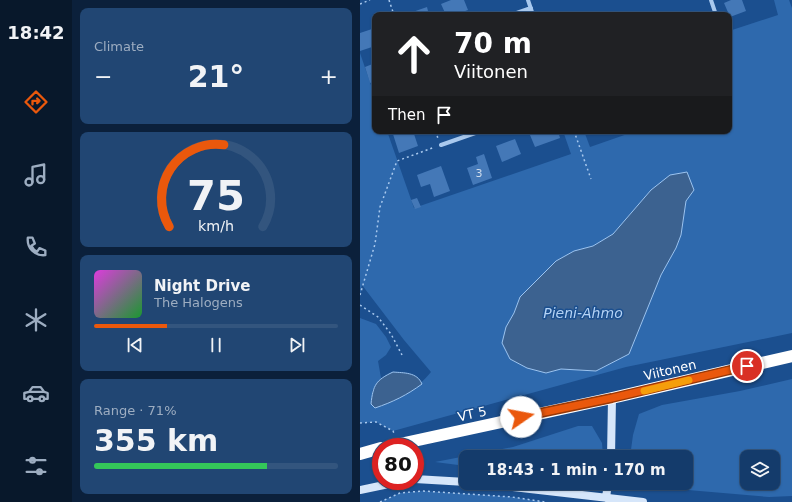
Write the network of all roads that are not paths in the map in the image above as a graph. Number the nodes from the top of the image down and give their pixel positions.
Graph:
1 (528, 0) edge
2 (710, 0) edge
3 (531, 8) junction
4 (520, 12) edge
5 (532, 12) edge
6 (715, 12) edge
7 (472, 134) edge
8 (440, 145) road end
9 (792, 356) edge
10 (612, 398) junction
11 (424, 438) edge
12 (611, 450) edge
13 (372, 451) edge
14 (360, 454) edge
15 (424, 480) edge
16 (459, 482) edge
17 (372, 487) edge
18 (360, 490) edge
19 (538, 490) edge
20 (607, 490) edge
21 (606, 498) junction
22 (643, 502) edge

1 - 3 street
2 - 6 street
3 - 4 street
3 - 5 street
7 - 8 street
9 - 10 highway, Viitonen
10 - 11 highway, VT 5
10 - 12 main road
13 - 14 highway
15 - 16 main road
17 - 18 main road
19 - 21 main road
20 - 21 main road
21 - 22 main road

